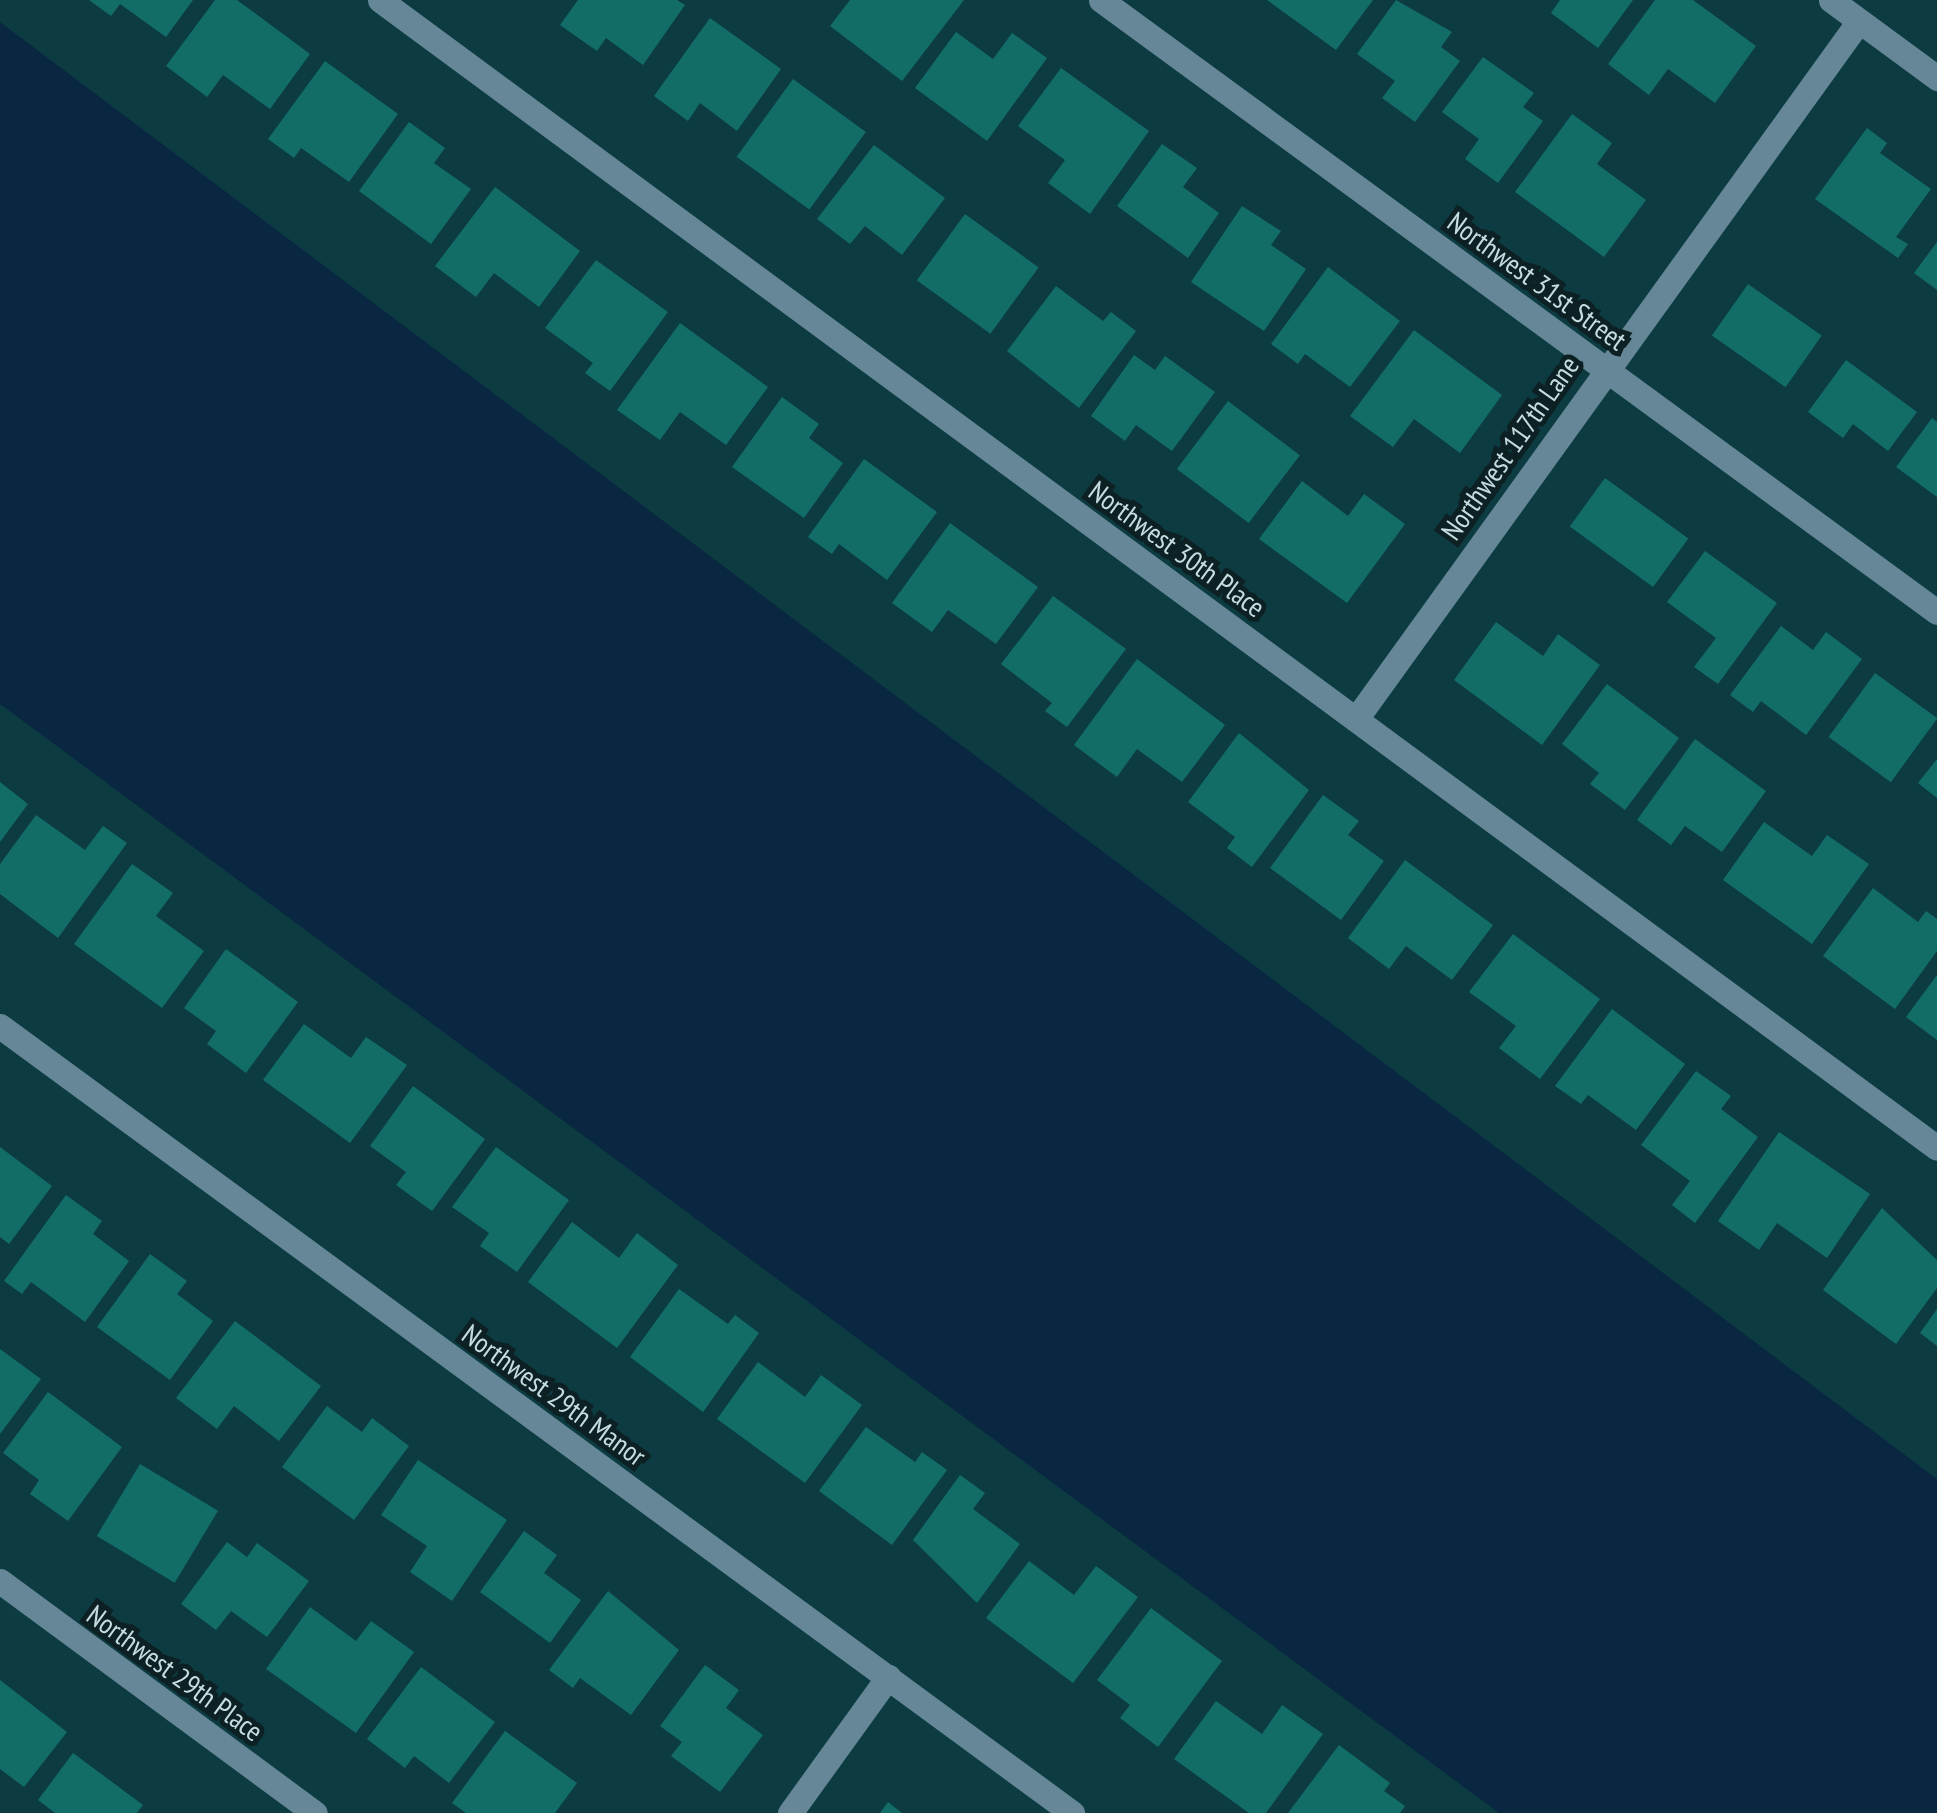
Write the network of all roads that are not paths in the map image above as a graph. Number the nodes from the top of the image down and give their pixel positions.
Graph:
1 (380, 0) edge
2 (1101, 0) edge
3 (1831, 0) edge
4 (1859, 20) junction
5 (1937, 78) edge
6 (1604, 366) junction
7 (1937, 612) edge
8 (1356, 719) junction
9 (0, 1026) edge
10 (1937, 1148) edge
11 (0, 1582) edge
12 (888, 1677) junction
13 (314, 1813) edge
14 (790, 1813) edge
15 (1072, 1813) edge

1 - 8 street, Northwest 30th Place
2 - 6 street, Northwest 31st Street
3 - 4 street
4 - 5 street
4 - 6 street, Northwest 117th Lane
6 - 7 street, Northwest 31st Street
6 - 8 street, Northwest 117th Lane
8 - 10 street, Northwest 30th Place
9 - 12 street, Northwest 29th Manor
11 - 13 street, Northwest 29th Place
12 - 14 street
12 - 15 street, Northwest 29th Manor

